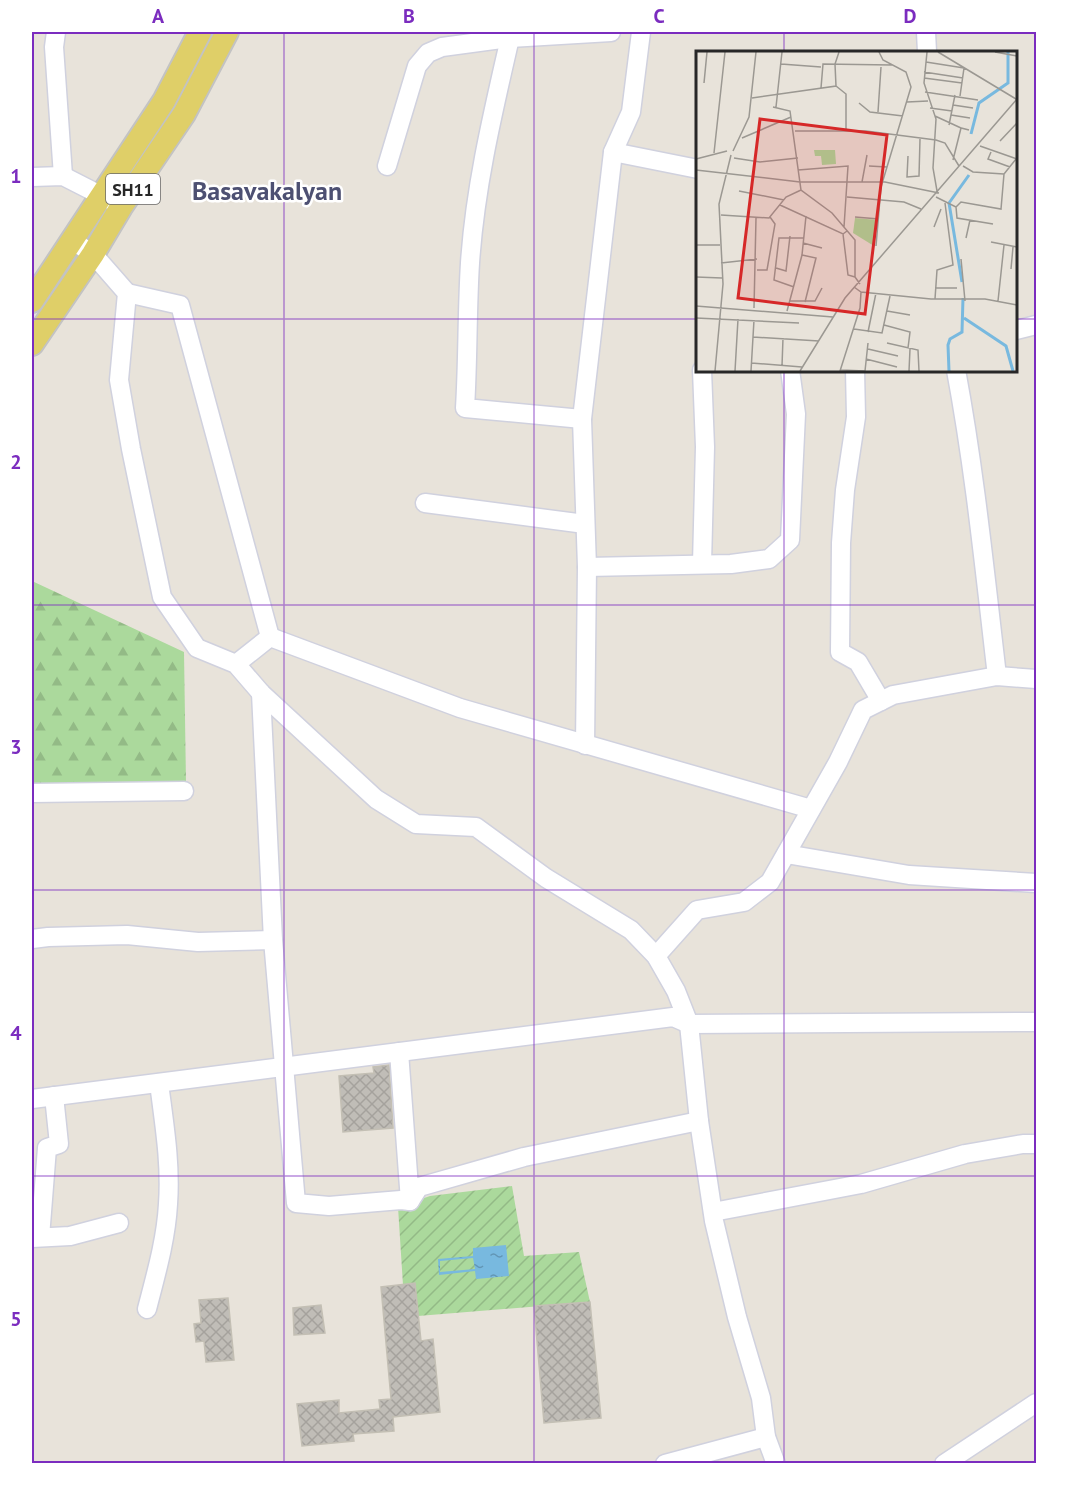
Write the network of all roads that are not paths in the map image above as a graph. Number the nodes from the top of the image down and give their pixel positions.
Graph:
1 (56, 32) edge
2 (200, 32) edge
3 (227, 32) edge
4 (611, 32) edge
5 (641, 32) edge
6 (926, 32) edge
7 (510, 38) junction
8 (927, 51) edge
9 (613, 152) junction
10 (387, 166) dead end
11 (696, 169) edge
12 (32, 177) edge
13 (63, 177) junction
14 (101, 194) junction
15 (121, 207) junction
16 (73, 241) junction
17 (93, 254) junction
18 (127, 293) junction
19 (32, 301) edge
20 (1036, 325) edge
21 (1017, 330) edge
22 (32, 344) edge
23 (702, 372) edge
24 (789, 372) edge
25 (855, 372) edge
26 (956, 372) edge
27 (582, 419) junction
28 (425, 503) dead end
29 (585, 524) junction
30 (702, 564) junction
31 (587, 567) junction
32 (270, 637) junction
33 (236, 664) junction
34 (997, 676) junction
35 (1036, 679) edge
36 (261, 693) junction
37 (881, 701) junction
38 (585, 745) junction
39 (184, 791) dead end
40 (32, 793) edge
41 (812, 809) junction
42 (786, 854) junction
43 (1036, 883) edge
44 (32, 939) edge
45 (273, 940) junction
46 (656, 956) junction
47 (1036, 1022) edge
48 (689, 1024) junction
49 (399, 1052) junction
50 (283, 1066) junction
51 (159, 1083) junction
52 (54, 1096) junction
53 (32, 1099) edge
54 (699, 1121) junction
55 (1036, 1144) edge
56 (410, 1201) junction
57 (713, 1212) junction
58 (119, 1223) dead end
59 (36, 1238) edge
60 (147, 1309) dead end
61 (1036, 1403) edge
62 (766, 1437) junction
63 (665, 1464) edge
64 (776, 1464) edge
65 (944, 1464) edge

1 - 13 street
2 - 14 main road, SH11
3 - 15 main road, SH11
4 - 7 street
5 - 9 street
6 - 8 street
7 - 10 street
7 - 27 street
9 - 11 street
9 - 27 street
12 - 13 street
13 - 14 street
14 - 15 street
14 - 16 main road, SH11
15 - 17 main road, SH11
16 - 17 street
16 - 19 main road, SH11
17 - 18 street
17 - 22 main road, SH11
18 - 32 street
18 - 33 street
20 - 21 street
23 - 30 street
24 - 30 street
25 - 37 street
26 - 34 street
27 - 29 street
28 - 29 street
29 - 31 street
30 - 31 street
31 - 38 street
32 - 33 street
32 - 38 street
33 - 36 street
34 - 35 street
34 - 37 street
36 - 45 street
36 - 46 street
37 - 41 street
38 - 41 street
39 - 40 street
41 - 42 street
42 - 43 street
42 - 46 street
44 - 45 street
45 - 50 street
46 - 48 street
47 - 48 street
48 - 49 street
48 - 54 street
49 - 50 street
49 - 56 street
50 - 51 street
50 - 56 street
51 - 52 street
51 - 60 street
52 - 53 street
52 - 59 street
54 - 56 street
54 - 57 street
55 - 57 street
57 - 62 street
58 - 59 street
61 - 65 street
62 - 63 street
62 - 64 street

